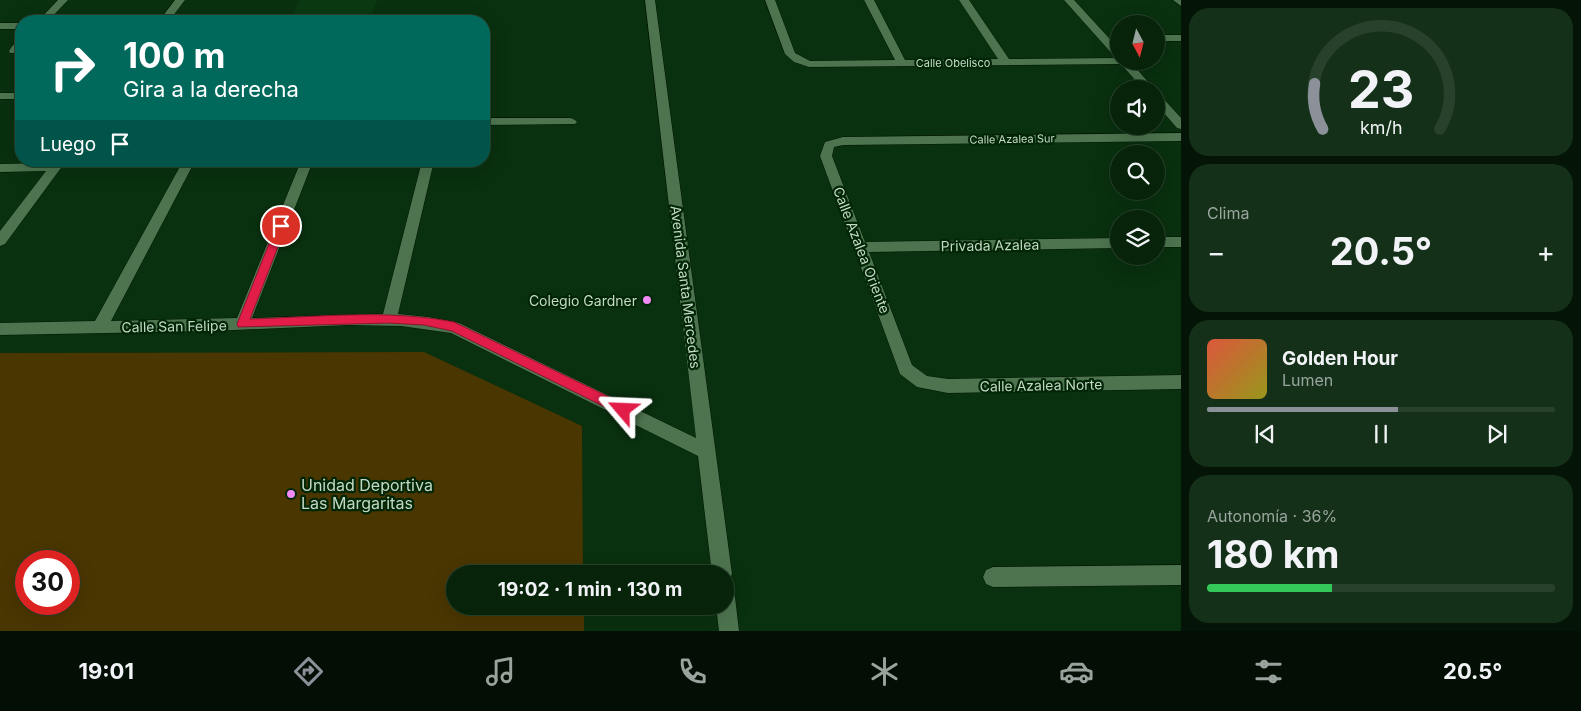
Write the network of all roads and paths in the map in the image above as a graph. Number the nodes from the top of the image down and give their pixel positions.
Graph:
1 (63, 0) edge
2 (180, 0) edge
3 (650, 0) edge
4 (770, 0) edge
5 (869, 0) edge
6 (964, 0) edge
7 (1069, 0) edge
8 (1178, 0) edge
9 (1181, 3) edge
10 (49, 15) edge
11 (169, 15) edge
12 (0, 26) edge
13 (15, 26) edge
14 (1103, 38) junction
15 (1110, 38) edge
16 (1165, 38) edge
17 (1181, 38) edge
18 (1110, 45) edge
19 (1110, 61) edge
20 (1006, 63) junction
21 (902, 64) junction
22 (1132, 70) edge
23 (1141, 80) edge
24 (0, 96) edge
25 (15, 96) edge
26 (1165, 107) edge
27 (490, 122) edge
28 (571, 122) dead end
29 (1181, 125) edge
30 (1181, 137) edge
31 (843, 141) joint
32 (15, 167) edge
33 (56, 167) edge
34 (186, 167) edge
35 (304, 167) edge
36 (427, 167) edge
37 (0, 168) edge
38 (0, 240) edge
39 (1165, 242) edge
40 (1181, 242) edge
41 (1110, 243) edge
42 (862, 247) junction
43 (389, 319) junction
44 (242, 324) junction
45 (100, 327) junction
46 (0, 329) edge
47 (906, 369) joint
48 (1181, 382) edge
49 (708, 452) junction
50 (721, 565) edge
51 (1181, 574) edge
52 (993, 577) dead end
53 (727, 615) edge
54 (729, 631) edge

1 - 10 street
2 - 11 street
3 - 49 street, Avenida Santa Mercedes
4 - 21 street, Calle Obelisco
5 - 21 street
6 - 20 street
7 - 14 street
8 - 9 street
12 - 13 street
14 - 15 street
14 - 18 street
16 - 17 street
19 - 20 street, Calle Obelisco
20 - 21 street, Calle Obelisco
22 - 23 street
24 - 25 street
26 - 29 street
27 - 28 street
30 - 31 street, Calle Azalea Sur
31 - 42 street, Calle Azalea Oriente
32 - 37 street
33 - 38 street
34 - 45 street
35 - 44 street
36 - 43 street
39 - 40 street
41 - 42 street, Privada Azalea
42 - 47 street, Calle Azalea Oriente
43 - 44 street, Calle San Felipe
43 - 49 street, Calle San Felipe
44 - 45 street, Calle San Felipe
45 - 46 street, Calle San Felipe
47 - 48 street, Calle Azalea Norte
49 - 50 street, Avenida Santa Mercedes
51 - 52 street
53 - 54 street

